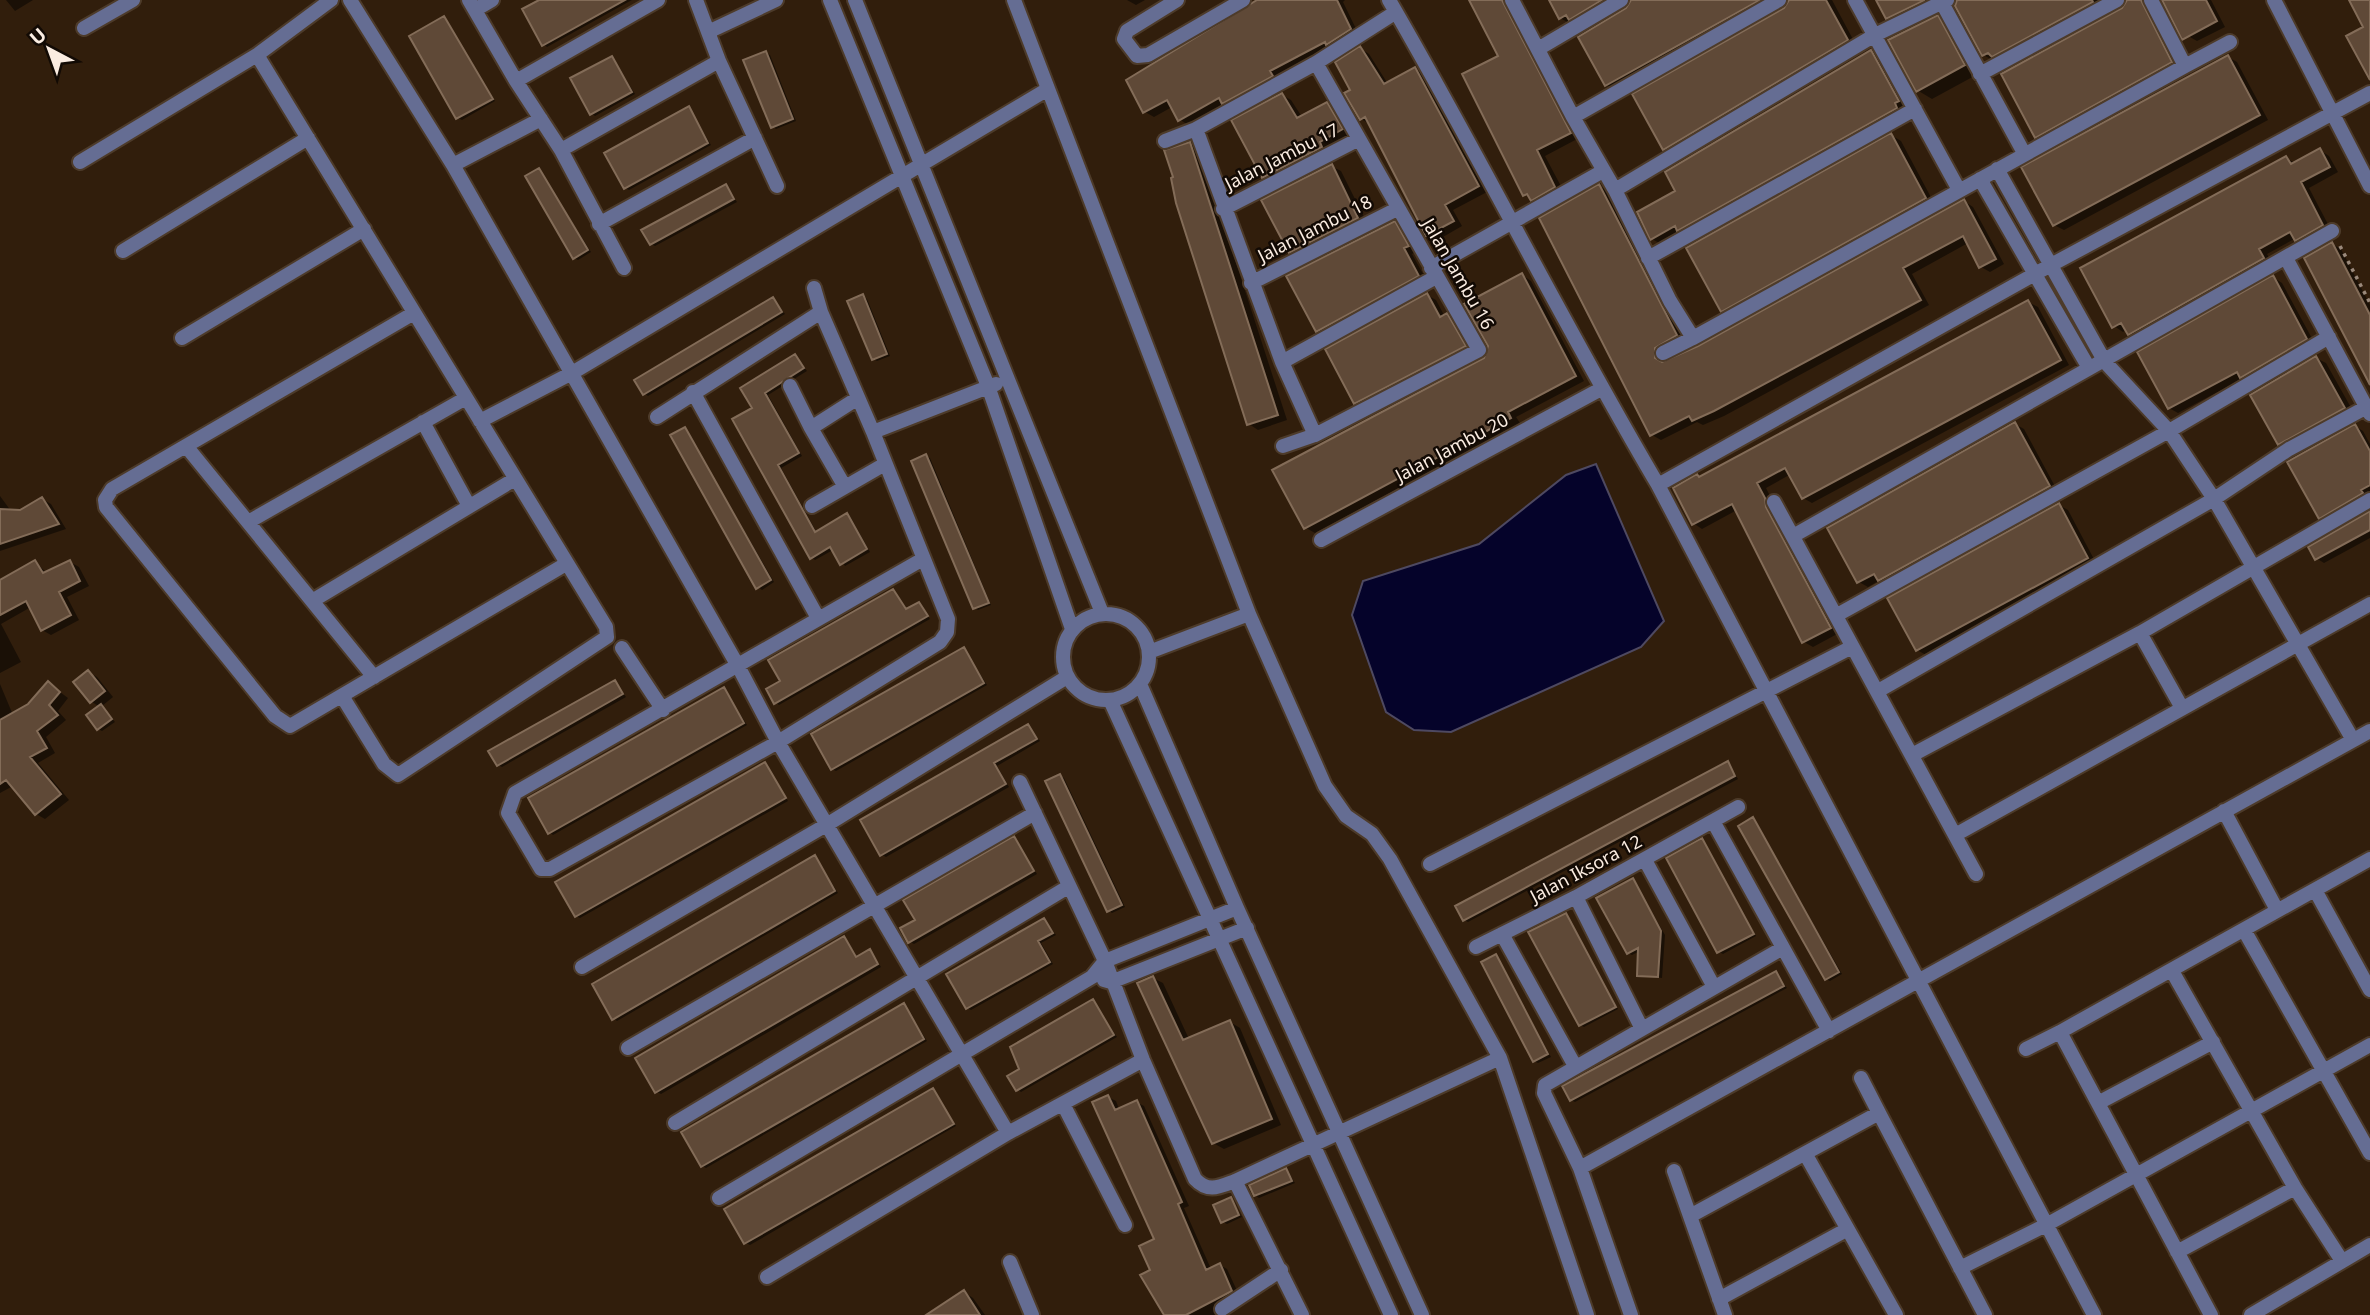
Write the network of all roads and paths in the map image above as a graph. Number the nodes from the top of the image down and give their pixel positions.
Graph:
1 (134, 0) edge
2 (331, 0) edge
3 (350, 0) edge
4 (492, 0) edge
5 (658, 0) edge
6 (696, 0) edge
7 (776, 0) edge
8 (830, 0) edge
9 (856, 0) edge
10 (1014, 0) edge
11 (1177, 0) edge
12 (1243, 0) edge
13 (1512, 0) edge
14 (1621, 0) edge
15 (1779, 0) edge
16 (1855, 0) edge
17 (2117, 0) edge
18 (2151, 0) edge
19 (2274, 0) edge
20 (1944, 1) edge
21 (472, 5) edge
22 (1393, 6) edge
23 (84, 28) dead end
24 (708, 32) junction
25 (1875, 35) junction
26 (2230, 42) dead end
27 (1538, 49) junction
28 (257, 55) junction
29 (719, 61) junction
30 (1316, 64) junction
31 (2185, 66) junction
32 (1980, 74) junction
33 (516, 81) junction
34 (1048, 89) junction
35 (2370, 93) edge
36 (1915, 108) junction
37 (2332, 114) junction
38 (1573, 117) junction
39 (541, 118) junction
40 (1196, 129) junction
41 (308, 138) junction
42 (755, 138) junction
43 (1359, 139) junction
44 (1165, 141) dead end
45 (561, 150) junction
46 (2024, 153) junction
47 (80, 162) dead end
48 (922, 163) junction
49 (453, 166) junction
50 (1997, 169) junction
51 (1603, 171) junction
52 (901, 175) junction
53 (1980, 179) junction
54 (778, 186) dead end
55 (2370, 186) edge
56 (1615, 190) junction
57 (1959, 190) junction
58 (1223, 209) junction
59 (1397, 209) junction
60 (1514, 223) junction
61 (599, 224) junction
62 (364, 229) junction
63 (2332, 231) joint
64 (123, 251) dead end
65 (1648, 258) junction
66 (2286, 258) junction
67 (2051, 265) junction
68 (624, 268) dead end
69 (1434, 273) junction
70 (2035, 275) junction
71 (1251, 283) junction
72 (814, 288) dead end
73 (2370, 303) edge
74 (821, 312) junction
75 (414, 313) junction
76 (2329, 337) junction
77 (182, 338) dead end
78 (1693, 338) junction
79 (1663, 353) dead end
80 (1282, 362) junction
81 (2105, 362) junction
82 (2089, 368) junction
83 (572, 373) junction
84 (1008, 380) junction
85 (790, 386) dead end
86 (988, 386) junction
87 (1601, 388) junction
88 (693, 392) junction
89 (466, 398) junction
90 (859, 398) junction
91 (2368, 410) edge
92 (657, 417) dead end
93 (480, 421) junction
94 (423, 422) junction
95 (811, 428) junction
96 (2169, 431) junction
97 (873, 432) junction
98 (1315, 435) junction
99 (186, 446) junction
100 (1283, 446) dead end
101 (885, 464) junction
102 (515, 478) junction
103 (1658, 485) junction
104 (845, 487) junction
105 (2214, 499) junction
106 (2370, 500) edge
107 (1774, 502) dead end
108 (469, 506) junction
109 (812, 506) dead end
110 (248, 522) junction
111 (1793, 536) junction
112 (1321, 540) dead end
113 (923, 559) junction
114 (566, 564) junction
115 (2253, 567) junction
116 (312, 601) junction
117 (2370, 604) edge
118 (1102, 613) junction
119 (1249, 614) junction
120 (1837, 615) junction
121 (818, 618) junction
122 (1072, 629) junction
123 (2140, 633) junction
124 (2298, 644) junction
125 (1852, 647) junction
126 (622, 649) dead end
127 (1149, 652) junction
128 (738, 666) junction
129 (374, 677) junction
130 (1067, 677) junction
131 (1140, 684) junction
132 (1878, 691) junction
133 (1765, 693) junction
134 (342, 696) junction
135 (1110, 700) junction
136 (2182, 708) junction
137 (663, 710) junction
138 (2370, 731) edge
139 (2353, 740) junction
140 (778, 742) junction
141 (1912, 755) junction
142 (1020, 782) dead end
143 (1738, 807) dead end
144 (2224, 811) junction
145 (1035, 813) junction
146 (1714, 822) junction
147 (828, 824) junction
148 (1955, 835) junction
149 (2370, 859) edge
150 (1645, 860) junction
151 (1430, 864) dead end
152 (1976, 874) dead end
153 (1068, 887) junction
154 (2315, 890) junction
155 (1576, 897) junction
156 (875, 904) junction
157 (1237, 908) junction
158 (2277, 910) junction
159 (1212, 920) junction
160 (1247, 928) junction
161 (2244, 930) junction
162 (1502, 934) junction
163 (1220, 938) junction
164 (1476, 947) dead end
165 (1781, 949) junction
166 (1105, 961) junction
167 (582, 968) dead end
168 (2172, 971) junction
169 (1092, 977) junction
170 (917, 978) junction
171 (1917, 981) junction
172 (1111, 982) junction
173 (1714, 987) junction
174 (2370, 990) edge
175 (1642, 1028) junction
176 (1829, 1031) junction
177 (2060, 1032) junction
178 (2213, 1042) junction
179 (2370, 1045) edge
180 (628, 1048) dead end
181 (2026, 1049) dead end
182 (962, 1054) junction
183 (1500, 1058) junction
184 (1143, 1060) junction
185 (1575, 1066) junction
186 (2322, 1071) junction
187 (1861, 1078) dead end
188 (2098, 1103) junction
189 (1063, 1104) junction
190 (2253, 1110) junction
191 (1879, 1114) junction
192 (675, 1123) dead end
193 (1008, 1133) junction
194 (1340, 1133) junction
195 (1312, 1143) junction
196 (2370, 1153) edge
197 (1806, 1155) junction
198 (1580, 1168) junction
199 (1674, 1171) dead end
200 (2136, 1176) junction
201 (1235, 1181) junction
202 (2295, 1188) junction
203 (719, 1198) dead end
204 (1690, 1216) junction
205 (1125, 1225) dead end
206 (2046, 1225) junction
207 (1846, 1230) junction
208 (2370, 1245) edge
209 (2177, 1252) junction
210 (2342, 1261) junction
211 (1010, 1262) dead end
212 (1960, 1268) junction
213 (1281, 1270) junction
214 (767, 1277) dead end
215 (1719, 1299) junction
216 (1222, 1309) dead end
217 (1893, 1314) edge
218 (1032, 1315) edge
219 (1302, 1315) edge
220 (1391, 1315) edge
221 (1422, 1315) edge
222 (1587, 1315) edge
223 (1631, 1315) edge
224 (1725, 1315) edge
225 (1985, 1315) edge
226 (2094, 1315) edge
227 (2211, 1315) edge
228 (2250, 1315) edge

1 - 23 street
2 - 28 street
3 - 49 street
4 - 21 street
5 - 33 street
6 - 24 street
7 - 24 street
8 - 52 street
9 - 48 street
10 - 34 street
11 - 12 street
13 - 27 street
14 - 27 street
15 - 38 street
16 - 25 street
17 - 32 street
18 - 31 street
19 - 37 street
20 - 25 street
20 - 32 street
21 - 33 street
22 - 30 street
22 - 60 street
24 - 29 street
25 - 36 street
25 - 56 street
26 - 31 street
27 - 38 street
28 - 41 street
28 - 47 street
29 - 42 street
29 - 45 street
30 - 40 street
30 - 43 street, Jalan Jambu 16
31 - 46 street
32 - 46 street
33 - 39 street
34 - 48 street
34 - 119 street
35 - 37 street
36 - 57 street
36 - 65 street
37 - 55 street
37 - 67 street
38 - 51 street
39 - 45 street
39 - 49 street
40 - 44 street
40 - 58 street
41 - 62 street
41 - 64 street
42 - 54 street
42 - 61 street
43 - 58 street, Jalan Jambu 17
43 - 59 street, Jalan Jambu 16
45 - 61 street
46 - 50 street
48 - 52 street
48 - 84 street
49 - 83 street
50 - 53 street
50 - 67 street
51 - 56 street
51 - 60 street
52 - 83 street
52 - 86 street
53 - 57 street
53 - 70 street
56 - 65 street
57 - 78 street
58 - 71 street
59 - 69 street, Jalan Jambu 16
59 - 71 street, Jalan Jambu 18
60 - 69 street
60 - 87 street
61 - 68 street
62 - 75 street
62 - 77 street
63 - 66 street
63 - 73 path
65 - 78 street
66 - 76 street
66 - 81 street
67 - 70 street
67 - 81 street
69 - 80 street
69 - 98 street, Jalan Jambu 16
70 - 82 street
70 - 103 street
71 - 80 street
72 - 74 street
74 - 88 street
74 - 90 street
75 - 89 street
75 - 99 street
76 - 91 street
76 - 96 street
78 - 79 street
80 - 98 street
81 - 82 street
81 - 96 street
82 - 111 street
83 - 93 street
83 - 128 street
84 - 86 street
84 - 118 street
85 - 95 street
86 - 97 street
86 - 122 street
87 - 103 street
87 - 112 street, Jalan Jambu 20
88 - 92 street
88 - 121 street
89 - 93 street
89 - 94 street
90 - 95 street
90 - 97 street
91 - 105 street
93 - 102 street
94 - 108 street
94 - 110 street
95 - 104 street
96 - 105 street
96 - 120 street
97 - 101 street
98 - 100 street, Jalan Jambu 16
99 - 110 street
99 - 134 street
101 - 104 street
101 - 113 street
102 - 108 street
102 - 114 street
103 - 133 street
104 - 109 street
105 - 115 street
105 - 132 street
106 - 115 street
107 - 111 street
108 - 116 street
110 - 116 street
111 - 120 street
113 - 121 street
113 - 140 street
114 - 129 street
114 - 134 street
115 - 123 street
115 - 124 street
116 - 129 street
117 - 124 street
118 - 122 street
118 - 127 street
119 - 127 street
119 - 183 street
120 - 125 street
121 - 128 street
122 - 130 street
123 - 136 street
123 - 141 street
124 - 136 street
124 - 139 street
125 - 132 street
125 - 133 street
126 - 137 street
127 - 131 street
128 - 137 street
128 - 140 street
129 - 134 street
130 - 135 street
130 - 147 street
131 - 135 street
131 - 157 street
132 - 141 street
133 - 151 street
133 - 171 street
135 - 159 street
136 - 148 street
137 - 140 street
138 - 139 street
139 - 144 street
140 - 147 street
141 - 148 street
142 - 145 street
143 - 146 street, Jalan Iksora 12
144 - 158 street
144 - 171 street
145 - 153 street
145 - 156 street
146 - 150 street, Jalan Iksora 12
146 - 165 street
147 - 156 street
147 - 167 street
148 - 152 street
149 - 154 street
150 - 155 street, Jalan Iksora 12
150 - 173 street
153 - 166 street
153 - 170 street
154 - 158 street
154 - 174 street
155 - 162 street, Jalan Iksora 12
155 - 175 street
156 - 170 street
156 - 180 street
157 - 159 street
157 - 160 street
158 - 161 street
159 - 163 street
159 - 166 street
160 - 163 street
160 - 194 street
161 - 168 street
161 - 186 street
162 - 164 street, Jalan Iksora 12
162 - 185 street
163 - 172 street
163 - 195 street
165 - 173 street
165 - 176 street
166 - 169 street
166 - 172 street
168 - 177 street
168 - 178 street
169 - 172 street
169 - 182 street
170 - 182 street
170 - 192 street
171 - 176 street
171 - 206 street
172 - 184 street
173 - 175 street
175 - 185 street
176 - 198 street
177 - 181 street
177 - 188 street
178 - 188 street
178 - 190 street
179 - 186 street
182 - 193 street
182 - 203 street
183 - 194 street
183 - 222 street
184 - 189 street
184 - 201 street
185 - 198 street
186 - 190 street
186 - 196 street
187 - 191 street
188 - 200 street
189 - 193 street
189 - 205 street
190 - 200 street
190 - 202 street
191 - 197 street
191 - 212 street
193 - 214 street
194 - 195 street
194 - 221 street
195 - 201 street
195 - 220 street
197 - 204 street
197 - 207 street
198 - 223 street
199 - 204 street
200 - 206 street
200 - 209 street
201 - 213 street
202 - 209 street
202 - 210 street
204 - 215 street
206 - 212 street
206 - 226 street
207 - 215 street
207 - 217 street
208 - 210 street
209 - 227 street
210 - 228 street
211 - 218 street
212 - 225 street
213 - 216 street
213 - 219 street
215 - 224 street

